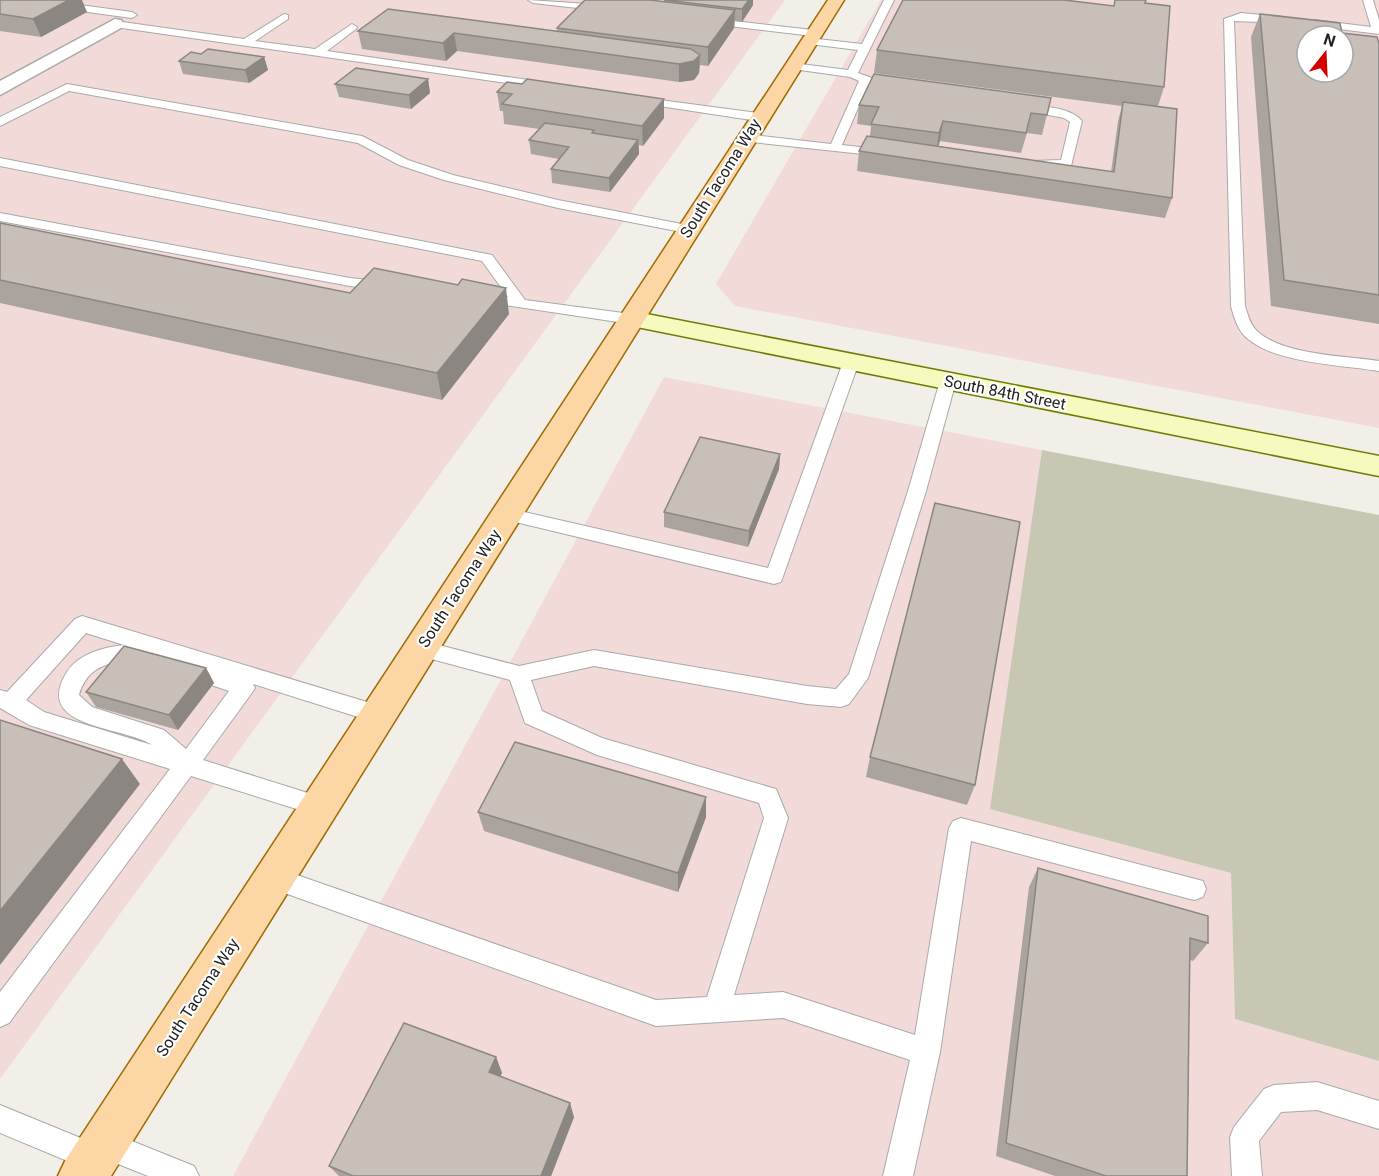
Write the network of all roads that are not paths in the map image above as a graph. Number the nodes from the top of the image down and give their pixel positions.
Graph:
1 (21, 0) edge
2 (533, 0) edge
3 (836, 0) edge
4 (889, 0) edge
5 (1368, 0) edge
6 (615, 10) edge
7 (284, 17) dead end
8 (696, 19) edge
9 (115, 24) junction
10 (352, 27) dead end
11 (1378, 31) edge
12 (811, 37) junction
13 (245, 42) junction
14 (865, 48) junction
15 (317, 52) junction
16 (793, 66) junction
17 (852, 74) junction
18 (865, 80) junction
19 (563, 88) edge
20 (0, 89) edge
21 (901, 89) edge
22 (621, 97) edge
23 (1006, 104) edge
24 (758, 117) junction
25 (0, 122) edge
26 (746, 138) junction
27 (835, 148) junction
28 (904, 156) edge
29 (0, 162) edge
30 (1022, 164) edge
31 (0, 217) edge
32 (687, 229) junction
33 (405, 288) edge
34 (474, 297) edge
35 (520, 303) junction
36 (631, 319) junction
37 (851, 362) junction
38 (1379, 366) edge
39 (948, 381) junction
40 (1379, 466) edge
41 (507, 514) junction
42 (420, 648) junction
43 (519, 674) junction
44 (6, 700) edge
45 (377, 714) junction
46 (187, 764) junction
47 (319, 806) junction
48 (274, 878) junction
49 (1194, 889) dead end
50 (716, 1010) junction
51 (0, 1014) edge
52 (926, 1052) junction
53 (1379, 1115) edge
54 (0, 1119) edge
55 (93, 1159) edge
56 (183, 1176) edge
57 (898, 1176) edge
58 (1248, 1176) edge

1 - 9 lane
2 - 6 lane
3 - 12 main road, South Tacoma Way
4 - 14 lane
5 - 11 lane
7 - 13 lane
8 - 12 lane
9 - 13 lane
9 - 20 street
10 - 15 lane
11 - 38 lane
12 - 14 lane
12 - 16 main road, South Tacoma Way
13 - 15 lane
14 - 17 lane
15 - 19 lane
16 - 17 lane
16 - 24 main road, South Tacoma Way
17 - 18 lane
18 - 21 lane
18 - 27 lane
22 - 24 lane
23 - 30 lane
24 - 26 main road, South Tacoma Way
25 - 32 lane
26 - 27 lane
26 - 32 main road, South Tacoma Way
27 - 28 lane
29 - 35 lane
31 - 33 lane
32 - 36 main road, South Tacoma Way
34 - 35 lane
35 - 36 lane
36 - 37 main road, South 84th Street
36 - 41 main road, South Tacoma Way
37 - 39 main road, South 84th Street
37 - 41 lane
39 - 40 main road, South 84th Street
39 - 43 lane
41 - 42 main road, South Tacoma Way
42 - 43 lane
42 - 45 main road, South Tacoma Way
43 - 50 lane
44 - 45 lane
44 - 46 lane
45 - 47 main road, South Tacoma Way
46 - 46 lane
46 - 47 lane
46 - 51 lane
47 - 48 main road, South Tacoma Way
48 - 50 lane
48 - 55 main road, South Tacoma Way
49 - 52 lane
50 - 52 lane
52 - 57 lane
53 - 58 lane
54 - 55 lane
55 - 56 lane

